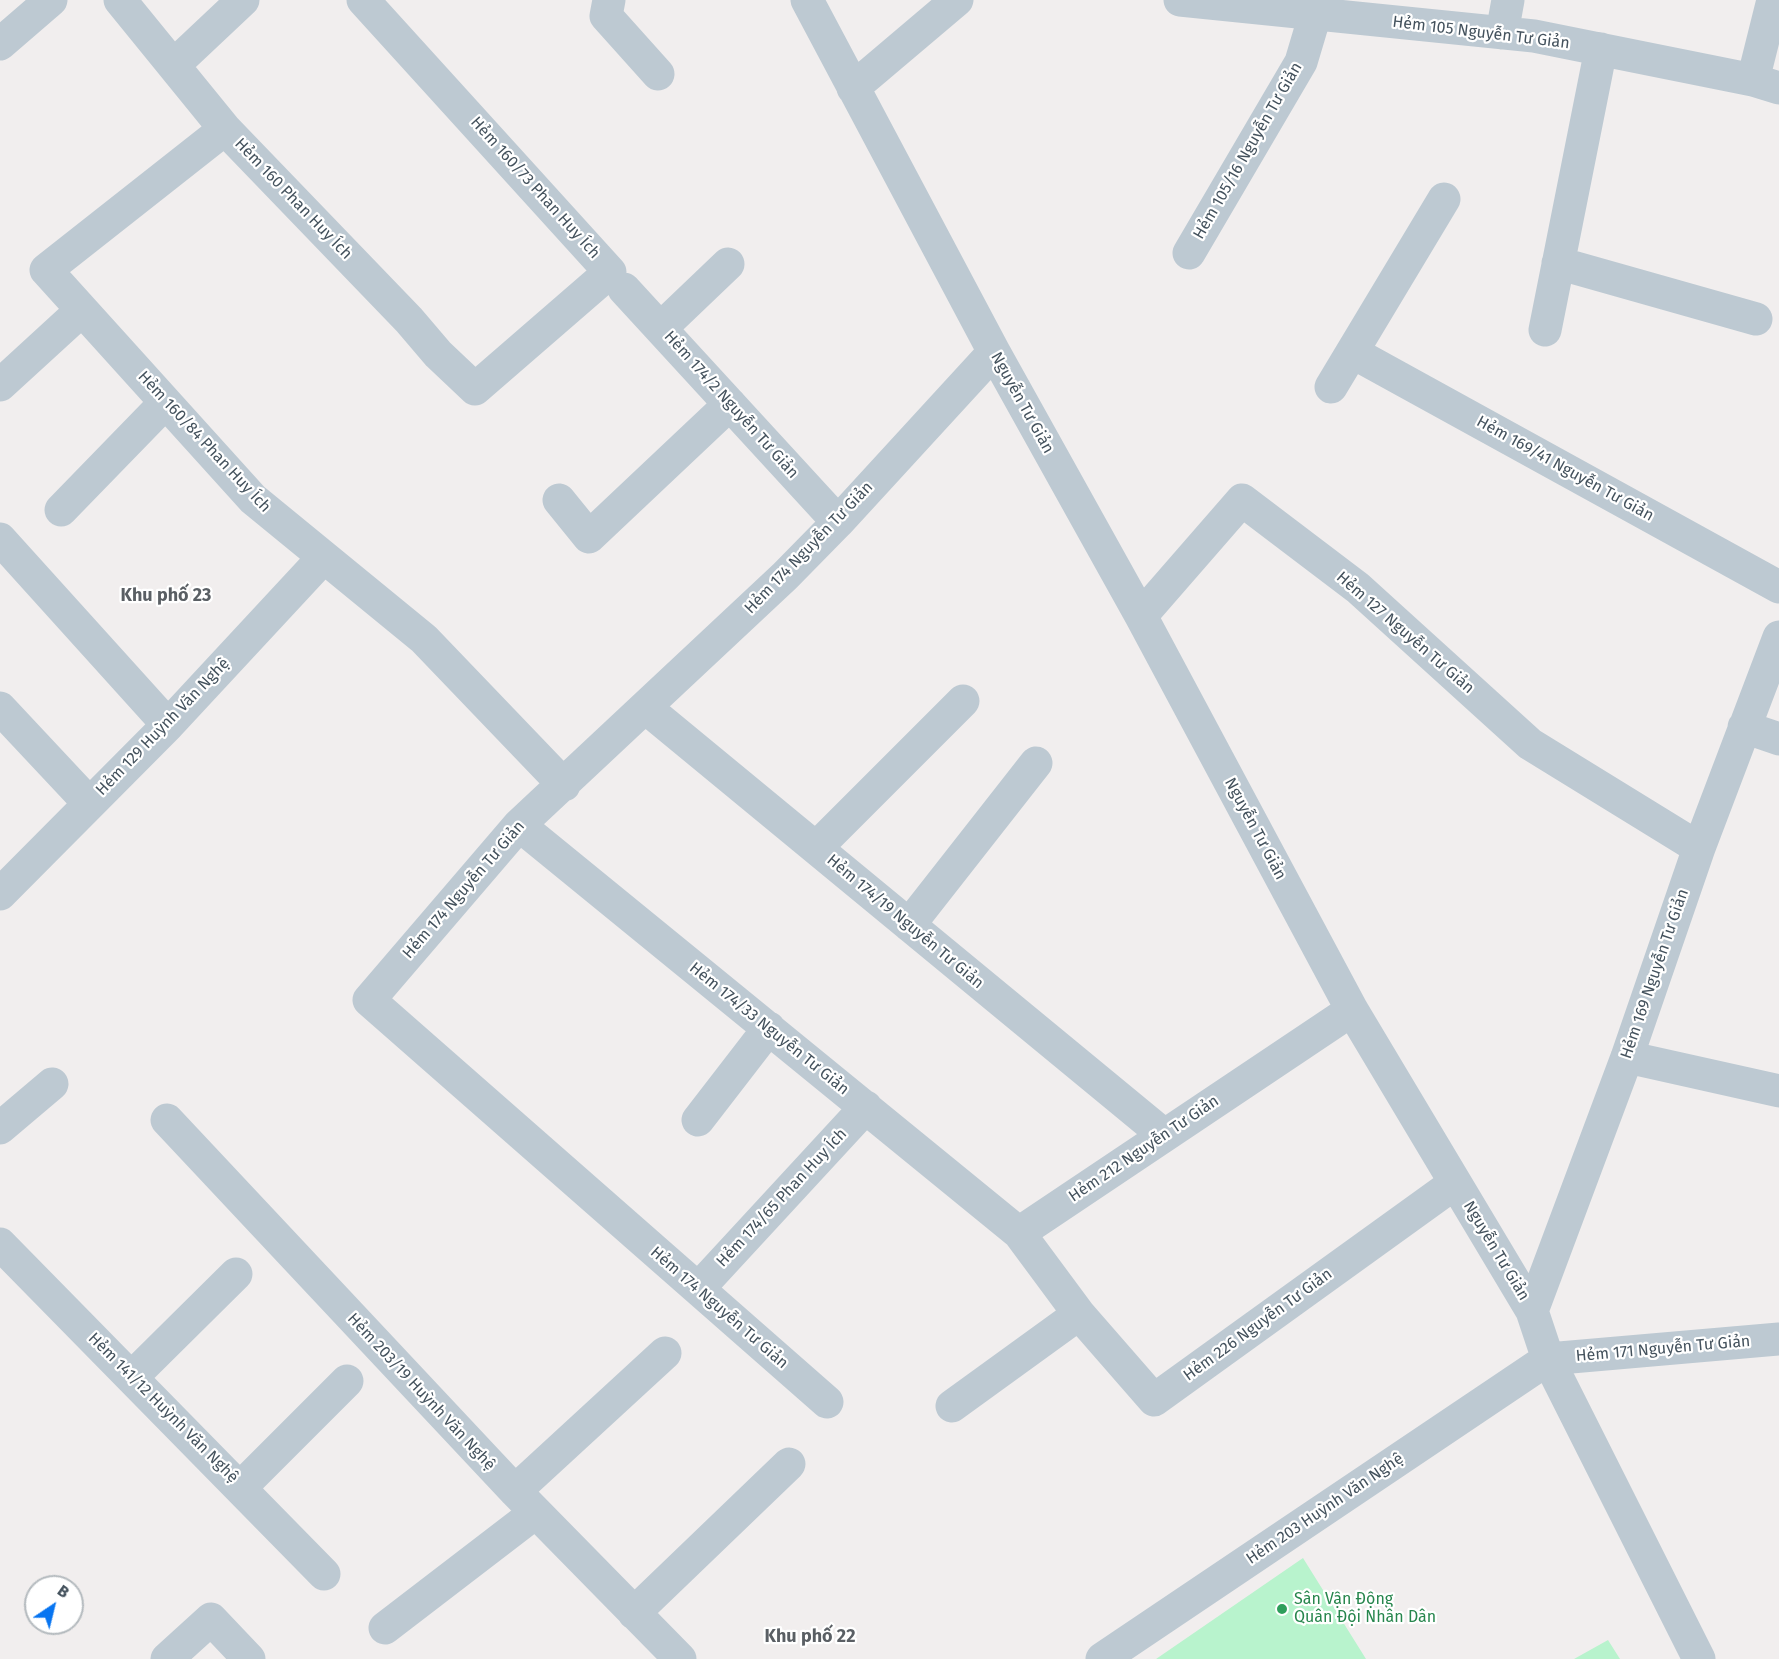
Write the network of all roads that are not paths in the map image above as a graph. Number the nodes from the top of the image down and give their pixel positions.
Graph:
1 (51, 0) edge
2 (120, 0) edge
3 (243, 0) edge
4 (363, 0) edge
5 (609, 0) edge
6 (807, 0) edge
7 (957, 0) edge
8 (1180, 0) edge
9 (1508, 0) edge
10 (1773, 0) edge
11 (1234, 3) edge
12 (1315, 15) junction
13 (1502, 33) junction
14 (0, 44) edge
15 (1601, 50) junction
16 (175, 64) junction
17 (657, 74) dead end
18 (1766, 84) edge
19 (853, 88) junction
20 (225, 129) junction
21 (1444, 199) dead end
22 (1189, 252) dead end
23 (1558, 263) junction
24 (728, 264) dead end
25 (624, 289) dead end
26 (82, 310) junction
27 (1756, 319) dead end
28 (661, 328) junction
29 (1545, 330) dead end
30 (994, 352) junction
31 (1352, 352) junction
32 (0, 386) edge
33 (1331, 387) dead end
34 (475, 390) joint
35 (165, 403) junction
36 (730, 404) junction
37 (559, 500) dead end
38 (61, 510) dead end
39 (838, 522) junction
40 (0, 539) edge
41 (324, 557) junction
42 (1779, 587) edge
43 (1141, 616) junction
44 (1779, 638) edge
45 (963, 701) dead end
46 (0, 708) edge
47 (646, 708) junction
48 (168, 725) junction
49 (1744, 727) junction
50 (1779, 739) edge
51 (1036, 763) dead end
52 (564, 785) junction
53 (88, 802) junction
54 (519, 825) junction
55 (816, 848) junction
56 (1699, 848) junction
57 (5, 878) edge
58 (909, 925) junction
59 (1352, 1010) junction
60 (769, 1028) junction
61 (1627, 1056) junction
62 (52, 1084) dead end
63 (1779, 1091) edge
64 (866, 1107) junction
65 (3, 1120) edge
66 (167, 1120) dead end
67 (698, 1120) dead end
68 (1164, 1135) junction
69 (1455, 1183) junction
70 (1019, 1233) junction
71 (0, 1244) edge
72 (236, 1274) dead end
73 (698, 1289) junction
74 (1532, 1311) junction
75 (1079, 1314) junction
76 (1779, 1339) edge
77 (665, 1353) dead end
78 (1548, 1359) junction
79 (132, 1377) junction
80 (347, 1381) dead end
81 (826, 1402) dead end
82 (952, 1406) dead end
83 (789, 1464) dead end
84 (241, 1487) junction
85 (525, 1502) junction
86 (324, 1574) dead end
87 (634, 1613) junction
88 (385, 1628) dead end
89 (167, 1659) edge
90 (249, 1659) edge
91 (680, 1659) edge
92 (1102, 1659) edge
93 (1699, 1659) edge

1 - 14 street
2 - 16 street, Hẻm 160 Phan Huy Ích
3 - 16 street
4 - 34 street, Hẻm 160/73 Phan Huy Ích
5 - 17 street
6 - 19 street, Nguyễn Tư Giản
7 - 19 street
8 - 11 street, Hẻm 105 Nguyễn Tư Giản
9 - 13 street
10 - 18 street
11 - 12 street, Hẻm 105 Nguyễn Tư Giản
12 - 13 street, Hẻm 105 Nguyễn Tư Giản
12 - 22 street, Hẻm 105/16 Nguyễn Tư Giản
13 - 15 street, Hẻm 105 Nguyễn Tư Giản
15 - 18 street, Hẻm 105 Nguyễn Tư Giản
15 - 23 street
16 - 20 street, Hẻm 160 Phan Huy Ích
19 - 30 street, Nguyễn Tư Giản
20 - 26 street, Hẻm 160/84 Phan Huy Ích
20 - 34 street, Hẻm 160 Phan Huy Ích
21 - 31 street
23 - 27 street
23 - 29 street
24 - 28 street
25 - 28 street, Hẻm 174/2 Nguyễn Tư Giản
26 - 32 street
26 - 35 street, Hẻm 160/84 Phan Huy Ích
28 - 36 street, Hẻm 174/2 Nguyễn Tư Giản
30 - 39 street, Hẻm 174 Nguyễn Tư Giản
30 - 43 street, Nguyễn Tư Giản
31 - 33 street
31 - 42 street, Hẻm 169/41 Nguyễn Tư Giản
35 - 38 street
35 - 41 street, Hẻm 160/84 Phan Huy Ích
36 - 37 street
36 - 39 street, Hẻm 174/2 Nguyễn Tư Giản
39 - 47 street, Hẻm 174 Nguyễn Tư Giản
40 - 48 street
41 - 48 street, Hẻm 129 Huỳnh Văn Nghệ
41 - 52 street, Hẻm 160/84 Phan Huy Ích
43 - 56 street, Hẻm 127 Nguyễn Tư Giản
43 - 59 street, Nguyễn Tư Giản
44 - 49 street, Hẻm 169 Nguyễn Tư Giản
45 - 55 street
46 - 53 street
47 - 52 street, Hẻm 174 Nguyễn Tư Giản
47 - 55 street, Hẻm 174/19 Nguyễn Tư Giản
48 - 53 street, Hẻm 129 Huỳnh Văn Nghệ
49 - 50 street
49 - 56 street, Hẻm 169 Nguyễn Tư Giản
51 - 58 street
52 - 54 street, Hẻm 174 Nguyễn Tư Giản
53 - 57 street, Hẻm 129 Huỳnh Văn Nghệ
54 - 60 street, Hẻm 174/33 Nguyễn Tư Giản
54 - 73 street, Hẻm 174 Nguyễn Tư Giản
55 - 58 street, Hẻm 174/19 Nguyễn Tư Giản
56 - 61 street, Hẻm 169 Nguyễn Tư Giản
58 - 68 street, Hẻm 174/19 Nguyễn Tư Giản
59 - 68 street, Hẻm 212 Nguyễn Tư Giản
59 - 69 street, Nguyễn Tư Giản
60 - 64 street, Hẻm 174/33 Nguyễn Tư Giản
60 - 67 street
61 - 63 street
61 - 74 street, Hẻm 169 Nguyễn Tư Giản
62 - 65 street
64 - 70 street, Hẻm 174/33 Nguyễn Tư Giản
64 - 73 street, Hẻm 174/65 Phan Huy Ích
66 - 85 street, Hẻm 203/19 Huỳnh Văn Nghệ
68 - 70 street, Hẻm 212 Nguyễn Tư Giản
69 - 74 street, Nguyễn Tư Giản
69 - 75 street, Hẻm 226 Nguyễn Tư Giản
70 - 75 street
71 - 79 street, Hẻm 141/12 Huỳnh Văn Nghệ
72 - 79 street
73 - 81 street, Hẻm 174 Nguyễn Tư Giản
74 - 78 street, Nguyễn Tư Giản
75 - 82 street
76 - 78 street, Hẻm 171 Nguyễn Tư Giản
77 - 85 street
78 - 92 street, Hẻm 203 Huỳnh Văn Nghệ
78 - 93 street, Nguyễn Tư Giản
79 - 84 street, Hẻm 141/12 Huỳnh Văn Nghệ
80 - 84 street
83 - 87 street
84 - 86 street, Hẻm 141/12 Huỳnh Văn Nghệ
85 - 87 street, Hẻm 203/19 Huỳnh Văn Nghệ
85 - 88 street
87 - 91 street, Hẻm 203/19 Huỳnh Văn Nghệ
89 - 90 street

